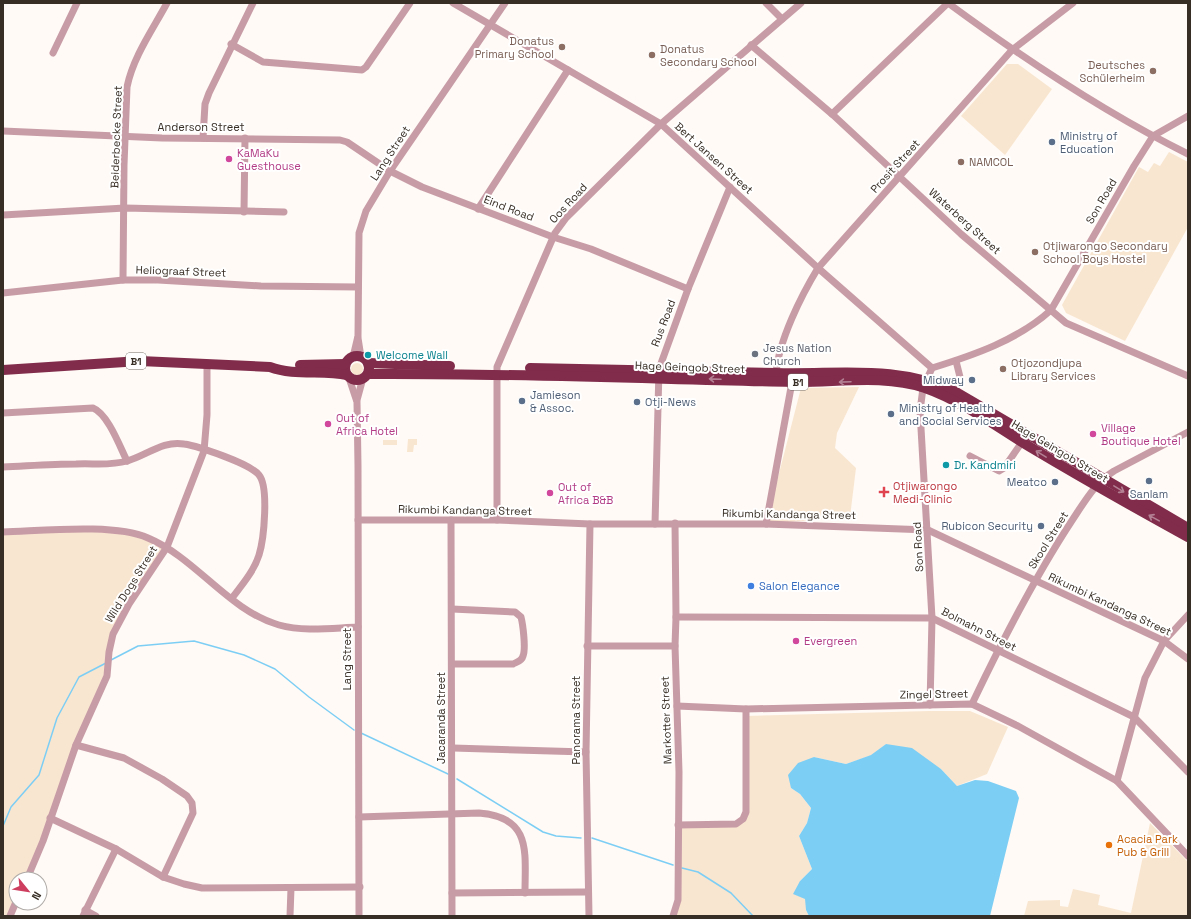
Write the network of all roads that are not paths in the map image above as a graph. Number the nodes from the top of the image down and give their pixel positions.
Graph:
1 (77, 3) edge
2 (253, 3) edge
3 (410, 3) edge
4 (453, 3) edge
5 (505, 3) edge
6 (766, 3) edge
7 (801, 3) edge
8 (948, 3) edge
9 (1073, 3) edge
10 (164, 4) edge
11 (782, 19) junction
12 (489, 26) junction
13 (231, 44) junction
14 (751, 45) junction
15 (1012, 50) junction
16 (54, 53) dead end
17 (568, 70) junction
18 (832, 114) junction
19 (1188, 116) edge
20 (661, 124) junction
21 (3, 131) edge
22 (126, 136) junction
23 (1153, 136) junction
24 (203, 138) junction
25 (245, 138) junction
26 (1188, 154) edge
27 (390, 171) junction
28 (900, 177) junction
29 (730, 187) junction
30 (125, 208) junction
31 (478, 208) junction
32 (244, 212) junction
33 (284, 212) dead end
34 (3, 215) edge
35 (553, 237) junction
36 (818, 268) junction
37 (124, 280) junction
38 (358, 287) junction
39 (688, 289) junction
40 (3, 293) edge
41 (1051, 310) junction
42 (357, 360) junction
43 (956, 360) junction
44 (207, 364) junction
45 (270, 367) junction
46 (932, 368) junction
47 (3, 370) edge
48 (497, 371) junction
49 (776, 373) junction
50 (658, 374) junction
51 (366, 376) junction
52 (1188, 376) edge
53 (348, 377) junction
54 (792, 382) junction
55 (924, 384) junction
56 (954, 396) junction
57 (357, 402) junction
58 (976, 409) junction
59 (3, 413) edge
60 (1188, 432) edge
61 (1022, 442) junction
62 (204, 451) junction
63 (970, 456) dead end
64 (127, 461) junction
65 (3, 467) edge
66 (1099, 482) junction
67 (1131, 500) junction
68 (358, 520) junction
69 (451, 520) junction
70 (497, 520) junction
71 (675, 523) junction
72 (590, 524) junction
73 (655, 524) junction
74 (766, 524) junction
75 (1188, 528) edge
76 (928, 530) junction
77 (3, 532) edge
78 (1188, 537) edge
79 (167, 547) junction
80 (1035, 581) junction
81 (232, 598) junction
82 (452, 609) junction
83 (1188, 615) edge
84 (676, 617) junction
85 (932, 618) junction
86 (358, 627) junction
87 (1164, 641) junction
88 (587, 646) junction
89 (675, 646) junction
90 (997, 651) junction
91 (1188, 659) edge
92 (452, 664) junction
93 (972, 704) junction
94 (930, 705) junction
95 (677, 706) junction
96 (746, 709) junction
97 (1134, 717) junction
98 (76, 745) junction
99 (453, 748) junction
100 (586, 752) junction
101 (1188, 772) edge
102 (1117, 780) junction
103 (451, 815) junction
104 (359, 817) junction
105 (50, 818) junction
106 (678, 825) junction
107 (116, 849) junction
108 (1188, 856) edge
109 (30, 871) edge
110 (163, 877) junction
111 (360, 887) junction
112 (291, 888) junction
113 (452, 892) junction
114 (587, 892) junction
115 (525, 893) junction
116 (84, 913) edge
117 (96, 916) edge
118 (290, 916) edge
119 (359, 916) edge
120 (452, 916) edge
121 (588, 916) edge
122 (673, 916) edge

1 - 16 street
2 - 13 street
3 - 13 street
4 - 12 street, Bert Jansen Street
5 - 12 street, Lang Street
6 - 11 street
7 - 11 street, Oos Road
8 - 15 street
8 - 18 street
9 - 15 street, Prosit Street
10 - 22 street, Beiderbecke Street
11 - 14 street, Oos Road
12 - 17 street, Bert Jansen Street
12 - 27 street, Lang Street
13 - 24 street
14 - 18 street, Waterberg Street
14 - 20 street, Oos Road
15 - 23 street
15 - 28 street, Prosit Street
17 - 20 street, Bert Jansen Street
17 - 31 street
18 - 28 street, Waterberg Street
19 - 23 street, Son Road
20 - 29 street, Bert Jansen Street
20 - 35 street, Oos Road
21 - 22 street, Anderson Street
22 - 24 street, Anderson Street
22 - 30 street, Beiderbecke Street
23 - 26 street
23 - 41 street, Son Road
24 - 25 street, Anderson Street
25 - 27 street, Anderson Street
25 - 32 street
27 - 31 street, Eind Road
27 - 38 street, Lang Street
28 - 36 street, Prosit Street
28 - 41 street, Waterberg Street
29 - 36 street, Bert Jansen Street
29 - 39 street, Rus Road
30 - 32 street
30 - 34 street
30 - 37 street, Beiderbecke Street
31 - 35 street, Eind Road
32 - 33 street
35 - 39 street, Eind Road
35 - 48 street, Oos Road
36 - 46 street, Bert Jansen Street
36 - 49 street, Prosit Street
37 - 38 street, Heliograaf Street
37 - 40 street, Heliograaf Street
38 - 42 street, Lang Street
39 - 50 street, Rus Road
41 - 43 street, Son Road
41 - 52 street, Waterberg Street
42 - 45 highway, B1
42 - 48 highway, Hage Geingob Street / B1
42 - 51 highway
42 - 53 highway
43 - 46 street, Son Road
43 - 56 street
44 - 45 highway, B1
44 - 47 highway, B1
44 - 62 street, Wild Dogs Street
45 - 53 highway, B1
46 - 55 street, Son Road
48 - 50 highway, Hage Geingob Street / B1
48 - 51 highway, Hage Geingob Street / B1
48 - 70 street, Oos Road
49 - 50 highway, Hage Geingob Street / B1
49 - 55 highway, Hage Geingob Street / B1
54 -> 50 highway, Hage Geingob Street / B1
50 - 73 street, Rus Road
51 - 53 highway, Hage Geingob Street / B1
51 - 57 street, Lang Street
53 - 57 street, Lang Street
55 -> 54 highway, Hage Geingob Street / B1
54 - 74 street
55 - 56 highway, Hage Geingob Street / B1
55 - 76 street, Son Road
56 - 58 highway, Hage Geingob Street / B1
57 - 68 street, Lang Street
58 - 61 highway, Hage Geingob Street / B1
58 - 66 highway, Hage Geingob Street / B1
59 - 64 street
60 - 66 street, Skool Street
61 - 63 street
66 -> 61 highway, Hage Geingob Street / B1
62 - 64 street
62 - 79 street, Wild Dogs Street
62 - 81 street
64 - 65 street
66 - 67 highway, Hage Geingob Street / B1
66 - 80 street, Skool Street
67 - 75 highway, Hage Geingob Street / B1
78 -> 67 highway, Hage Geingob Street / B1
68 - 69 street, Rikumbi Kandanga Street
68 - 86 street, Lang Street
69 - 70 street, Rikumbi Kandanga Street
69 - 82 street, Jacaranda Street
70 - 72 street, Rikumbi Kandanga Street
71 - 73 street, Rikumbi Kandanga Street
71 - 74 street, Rikumbi Kandanga Street
71 - 84 street, Markotter Street
72 - 73 street, Rikumbi Kandanga Street
72 - 88 street, Panorama Street
74 - 76 street, Rikumbi Kandanga Street
76 - 80 street, Rikumbi Kandanga Street
76 - 85 street, Son Road
77 - 79 street
79 - 81 street
79 - 98 street, Wild Dogs Street
80 - 87 street, Rikumbi Kandanga Street
80 - 90 street, Skool Street
81 - 86 street
82 - 92 street, Jacaranda Street
82 - 92 street
83 - 87 street
84 - 85 street, Bolmahn Street
84 - 89 street, Markotter Street
85 - 90 street, Bolmahn Street
85 - 94 street, Son Road
86 - 104 street, Lang Street
87 - 91 street, Rikumbi Kandanga Street
87 - 97 street
88 - 89 street
88 - 100 street, Panorama Street
89 - 95 street, Markotter Street
90 - 93 street, Skool Street
90 - 97 street, Bolmahn Street
92 - 99 street, Jacaranda Street
93 - 94 street, Zingel Street
93 - 102 street, Zingel Street
94 - 96 street, Zingel Street
95 - 96 street, Zingel Street
95 - 106 street, Markotter Street
96 - 106 street
97 - 101 street, Bolmahn Street
97 - 102 street
98 - 105 street, Wild Dogs Street
98 - 110 street
99 - 100 street
99 - 103 street, Jacaranda Street
100 - 114 street, Panorama Street
102 - 108 street, Zingel Street
103 - 104 street
103 - 113 street, Jacaranda Street
103 - 115 street
104 - 111 street, Lang Street
105 - 107 street
105 - 109 street, Wild Dogs Street
106 - 122 street, Markotter Street
107 - 110 street
107 - 116 street
110 - 112 street
111 - 112 street
111 - 119 street, Lang Street
112 - 118 street
113 - 115 street
113 - 120 street, Jacaranda Street
114 - 115 street
114 - 121 street, Panorama Street
116 - 117 street

